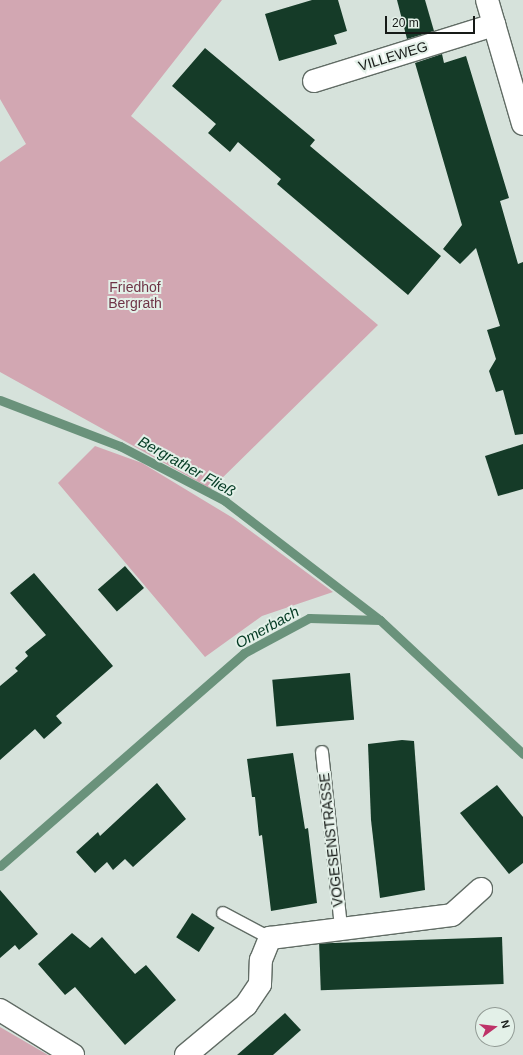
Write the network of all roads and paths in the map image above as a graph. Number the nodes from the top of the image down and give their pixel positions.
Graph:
1 (487, 0) edge
2 (494, 25) junction
3 (314, 81) dead end
4 (523, 124) edge
5 (322, 752) dead end
6 (481, 889) dead end
7 (223, 913) dead end
8 (341, 927) junction
9 (270, 938) junction
10 (0, 1010) edge
11 (74, 1055) edge
12 (186, 1055) edge

1 - 2 street
2 - 3 street, VILLEWEG
2 - 4 street
5 - 8 lane, VOGESENSTRASSE
6 - 8 street, VOGESENSTRASSE
7 - 9 lane
8 - 9 street, VOGESENSTRASSE
9 - 12 street
10 - 11 street

